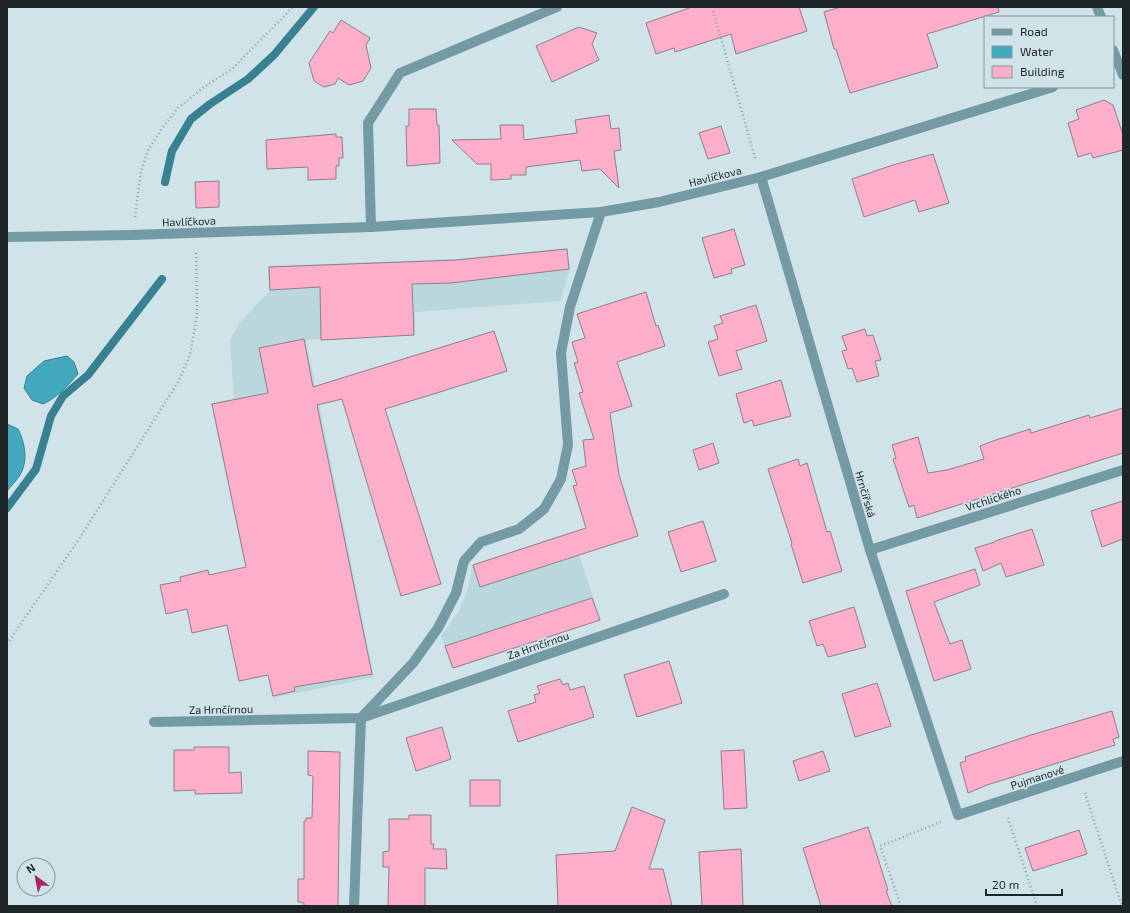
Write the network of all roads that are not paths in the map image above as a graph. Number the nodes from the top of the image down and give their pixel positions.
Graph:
1 (557, 7) edge
2 (1114, 53) edge
3 (1120, 69) edge
4 (1051, 88) edge
5 (761, 177) junction
6 (601, 212) junction
7 (371, 227) junction
8 (7, 237) edge
9 (1123, 470) edge
10 (870, 550) junction
11 (724, 594) dead end
12 (361, 718) junction
13 (154, 722) dead end
14 (1123, 761) edge
15 (958, 815) joint
16 (354, 906) edge

1 - 7 street
2 - 3 street
4 - 5 street, Havlíčkova
5 - 6 street, Havlíčkova
5 - 10 street, Hrnčířská
6 - 7 street, Havlíčkova
6 - 12 street
7 - 8 street, Havlíčkova
9 - 10 street, Vrchlického
10 - 15 street, Hrnčířská
11 - 12 street, Za Hrnčírnou
12 - 13 street, Za Hrnčírnou
12 - 16 street
14 - 15 street, Pujmanové

